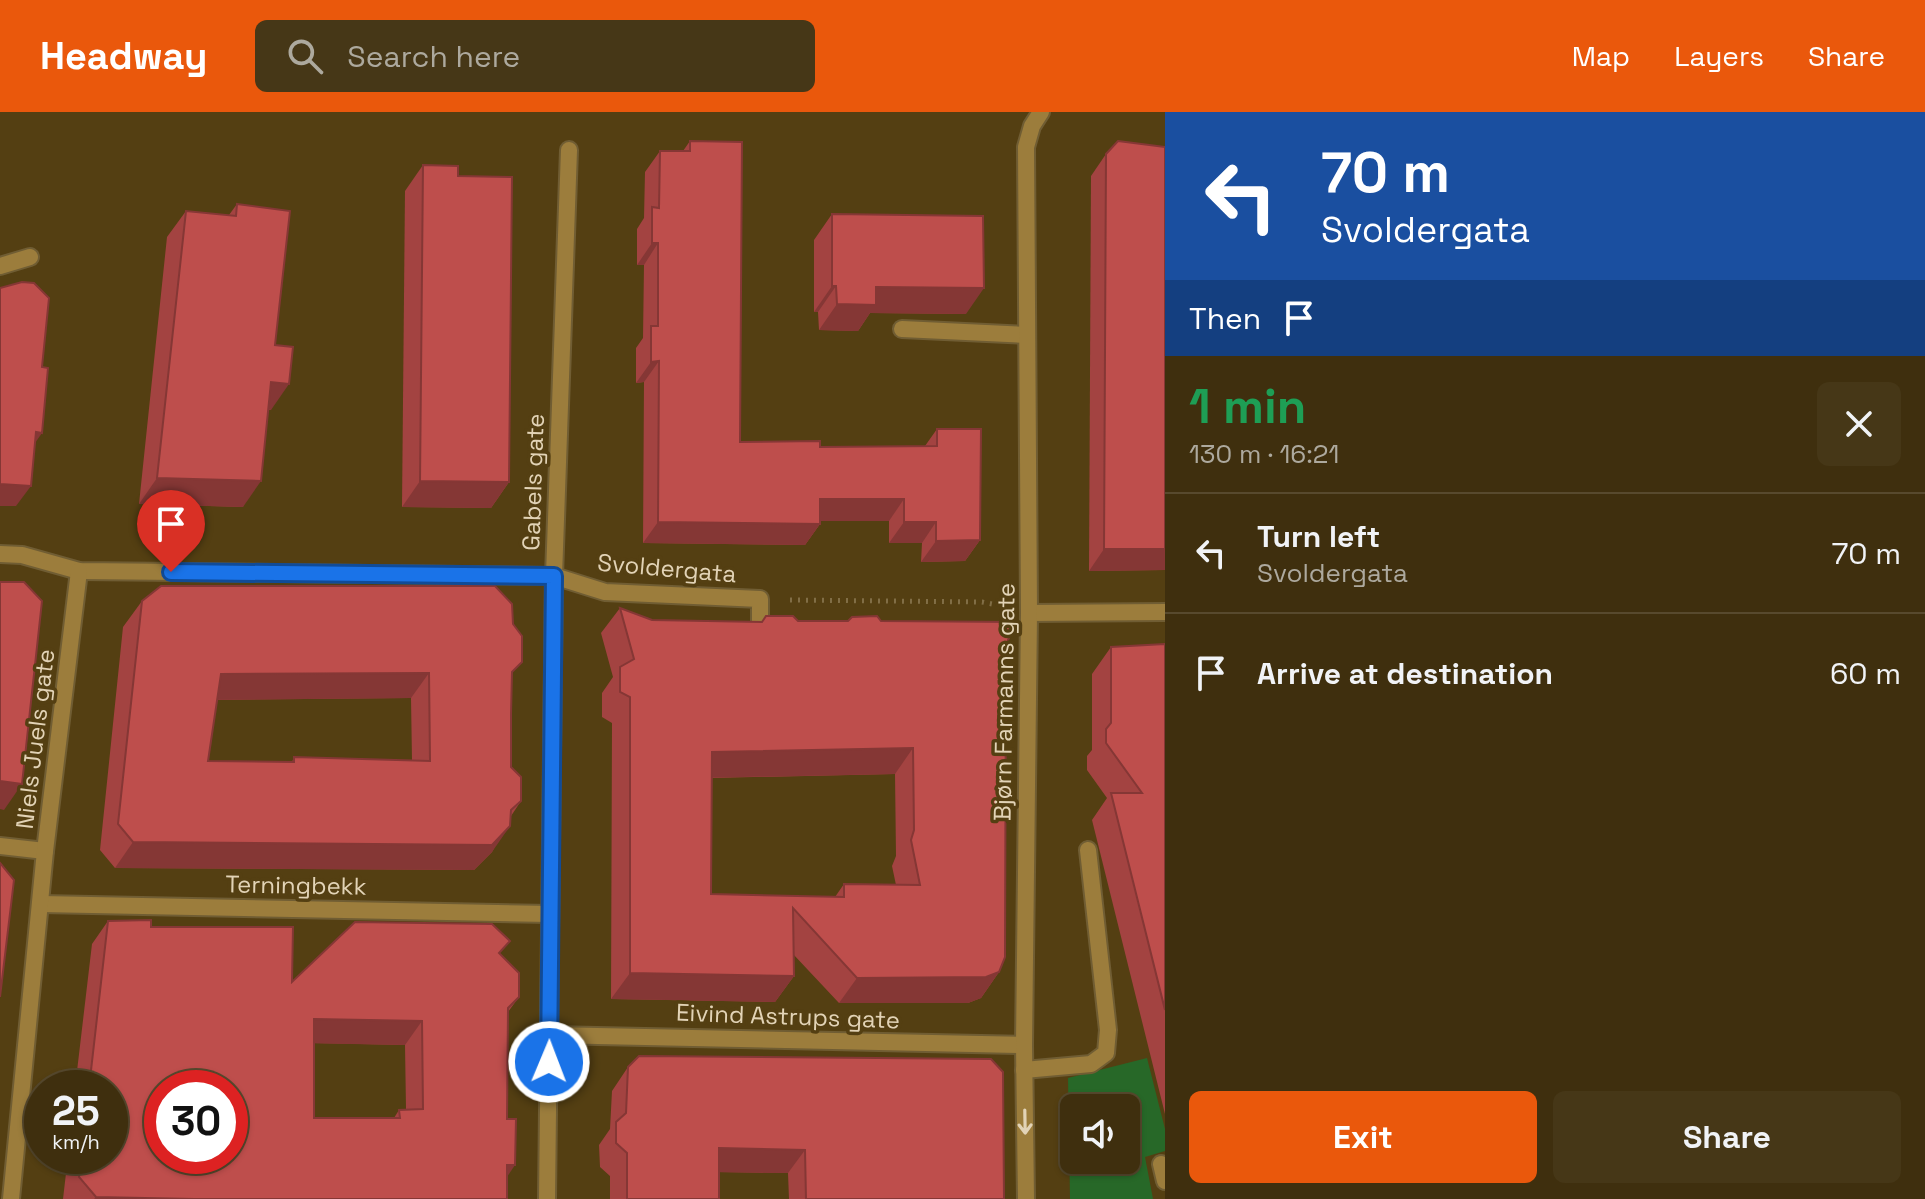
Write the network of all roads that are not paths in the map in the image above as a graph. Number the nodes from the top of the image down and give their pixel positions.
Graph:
1 (1041, 112) edge
2 (569, 150) dead end
3 (30, 257) dead end
4 (0, 266) edge
5 (902, 329) edge
6 (1027, 335) junction
7 (0, 554) edge
8 (79, 571) junction
9 (554, 576) junction
10 (1165, 612) edge
11 (1029, 613) junction
12 (760, 630) edge
13 (0, 846) edge
14 (1088, 850) dead end
15 (45, 851) junction
16 (41, 904) junction
17 (550, 914) junction
18 (550, 1035) junction
19 (1024, 1045) junction
20 (1024, 1070) junction
21 (1161, 1164) dead end
22 (7, 1168) edge
23 (1165, 1181) edge
24 (11, 1199) edge
25 (547, 1199) edge
26 (1026, 1199) edge

1 - 6 street, Bjørn Farmanns gate
2 - 9 street, Gabels gate
3 - 4 street
5 - 6 street
6 - 11 street, Bjørn Farmanns gate
7 - 8 street, Svoldergata
8 - 9 street, Svoldergata
8 - 15 street, Niels Juels gate
9 - 12 street, Svoldergata
9 - 17 street, Gabels gate
10 - 11 street
11 - 19 street, Bjørn Farmanns gate
13 - 15 street
14 - 20 street
15 - 16 street, Niels Juels gate
16 - 17 street, Terningbekk
16 - 22 street, Niels Juels gate
17 - 18 street, Gabels gate
18 - 19 street, Eivind Astrups gate
18 - 25 street, Gabels gate
19 - 20 street, Bjørn Farmanns gate
20 -> 26 street, Bjørn Farmanns gate
21 - 23 street
22 - 24 street, Niels Juels gate

